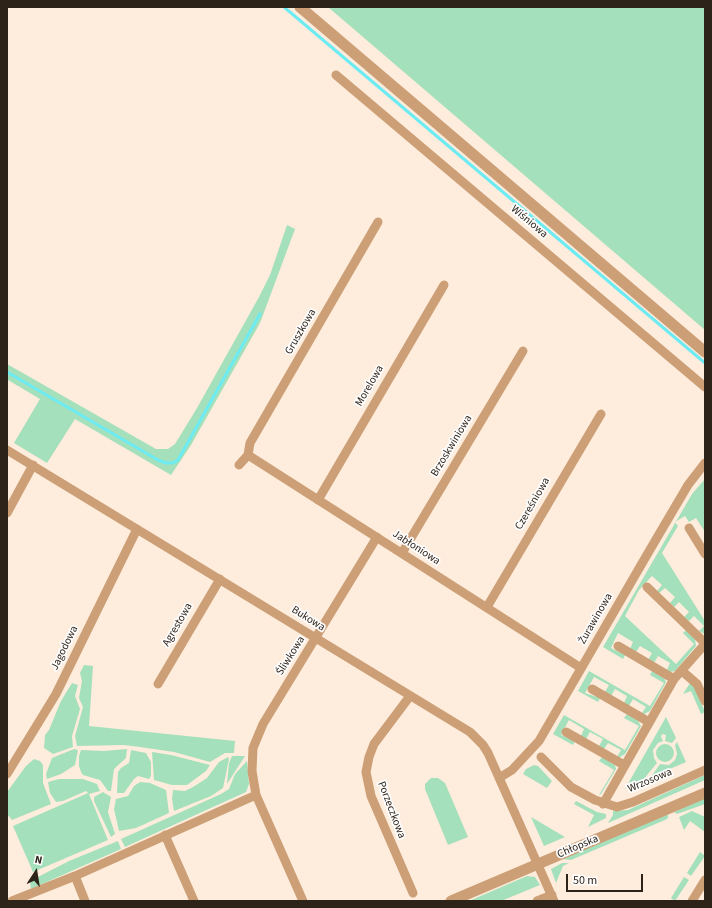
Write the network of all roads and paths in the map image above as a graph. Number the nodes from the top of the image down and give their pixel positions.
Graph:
1 (300, 7) edge
2 (336, 75) dead end
3 (378, 222) dead end
4 (444, 285) dead end
5 (523, 351) dead end
6 (705, 352) edge
7 (705, 387) edge
8 (601, 414) dead end
9 (7, 450) edge
10 (248, 455) junction
11 (705, 463) edge
12 (33, 465) junction
13 (240, 465) dead end
14 (318, 500) junction
15 (7, 513) edge
16 (689, 528) dead end
17 (137, 529) junction
18 (377, 537) junction
19 (402, 553) junction
20 (705, 554) edge
21 (220, 579) junction
22 (647, 587) dead end
23 (487, 607) junction
24 (316, 638) junction
25 (705, 643) edge
26 (618, 646) dead end
27 (581, 668) junction
28 (682, 671) junction
29 (674, 679) junction
30 (158, 684) dead end
31 (592, 689) dead end
32 (410, 696) junction
33 (705, 701) edge
34 (650, 722) junction
35 (566, 732) dead end
36 (541, 757) dead end
37 (624, 765) junction
38 (705, 770) edge
39 (7, 774) edge
40 (499, 778) junction
41 (705, 792) edge
42 (256, 795) junction
43 (603, 804) junction
44 (165, 835) junction
45 (537, 864) junction
46 (74, 876) junction
47 (705, 880) edge
48 (413, 893) dead end
49 (553, 898) edge
50 (12, 901) edge
51 (85, 901) edge
52 (194, 901) edge
53 (303, 901) edge
54 (451, 901) edge
55 (537, 901) edge
56 (692, 901) edge

1 - 6 street
2 - 7 street, Wiśniowa
3 - 10 street, Gruszkowa
4 - 14 street, Morelowa
5 - 19 street, Brzoskwiniowa
8 - 23 street, Czereśniowa
9 - 12 street, Bukowa
10 - 13 street
10 - 14 street, Jabłoniowa
11 - 27 street, Żurawinowa
12 - 15 street
12 - 17 street, Bukowa
14 - 18 street, Jabłoniowa
16 - 20 street
17 - 21 street, Bukowa
17 - 39 street, Jagodowa
18 - 19 street, Jabłoniowa
18 - 24 street, Śliwkowa
19 - 23 street, Jabłoniowa
21 - 24 street, Bukowa
21 - 30 street, Agrestowa
22 - 25 street, Wrzosowa
23 - 27 street, Jabłoniowa
24 - 32 street, Bukowa
24 - 42 street, Śliwkowa
25 - 28 street, Wrzosowa
26 - 29 street
27 - 40 street, Żurawinowa
28 - 29 street, Wrzosowa
28 - 33 street
29 - 34 street, Wrzosowa
31 - 34 street
32 - 40 street, Bukowa
32 - 48 street, Porzeczkowa
34 - 37 street, Wrzosowa
35 - 37 street
36 - 43 street, Wrzosowa
37 - 43 street, Wrzosowa
38 - 43 street, Wrzosowa
40 - 45 street, Bukowa
41 - 45 street, Chłopska
42 - 44 street
42 - 53 street, Śliwkowa
44 - 46 street
44 - 52 street
45 - 49 street, Bukowa
45 - 54 street, Chłopska
46 - 50 street
46 - 51 street
47 - 56 street
49 - 55 street

